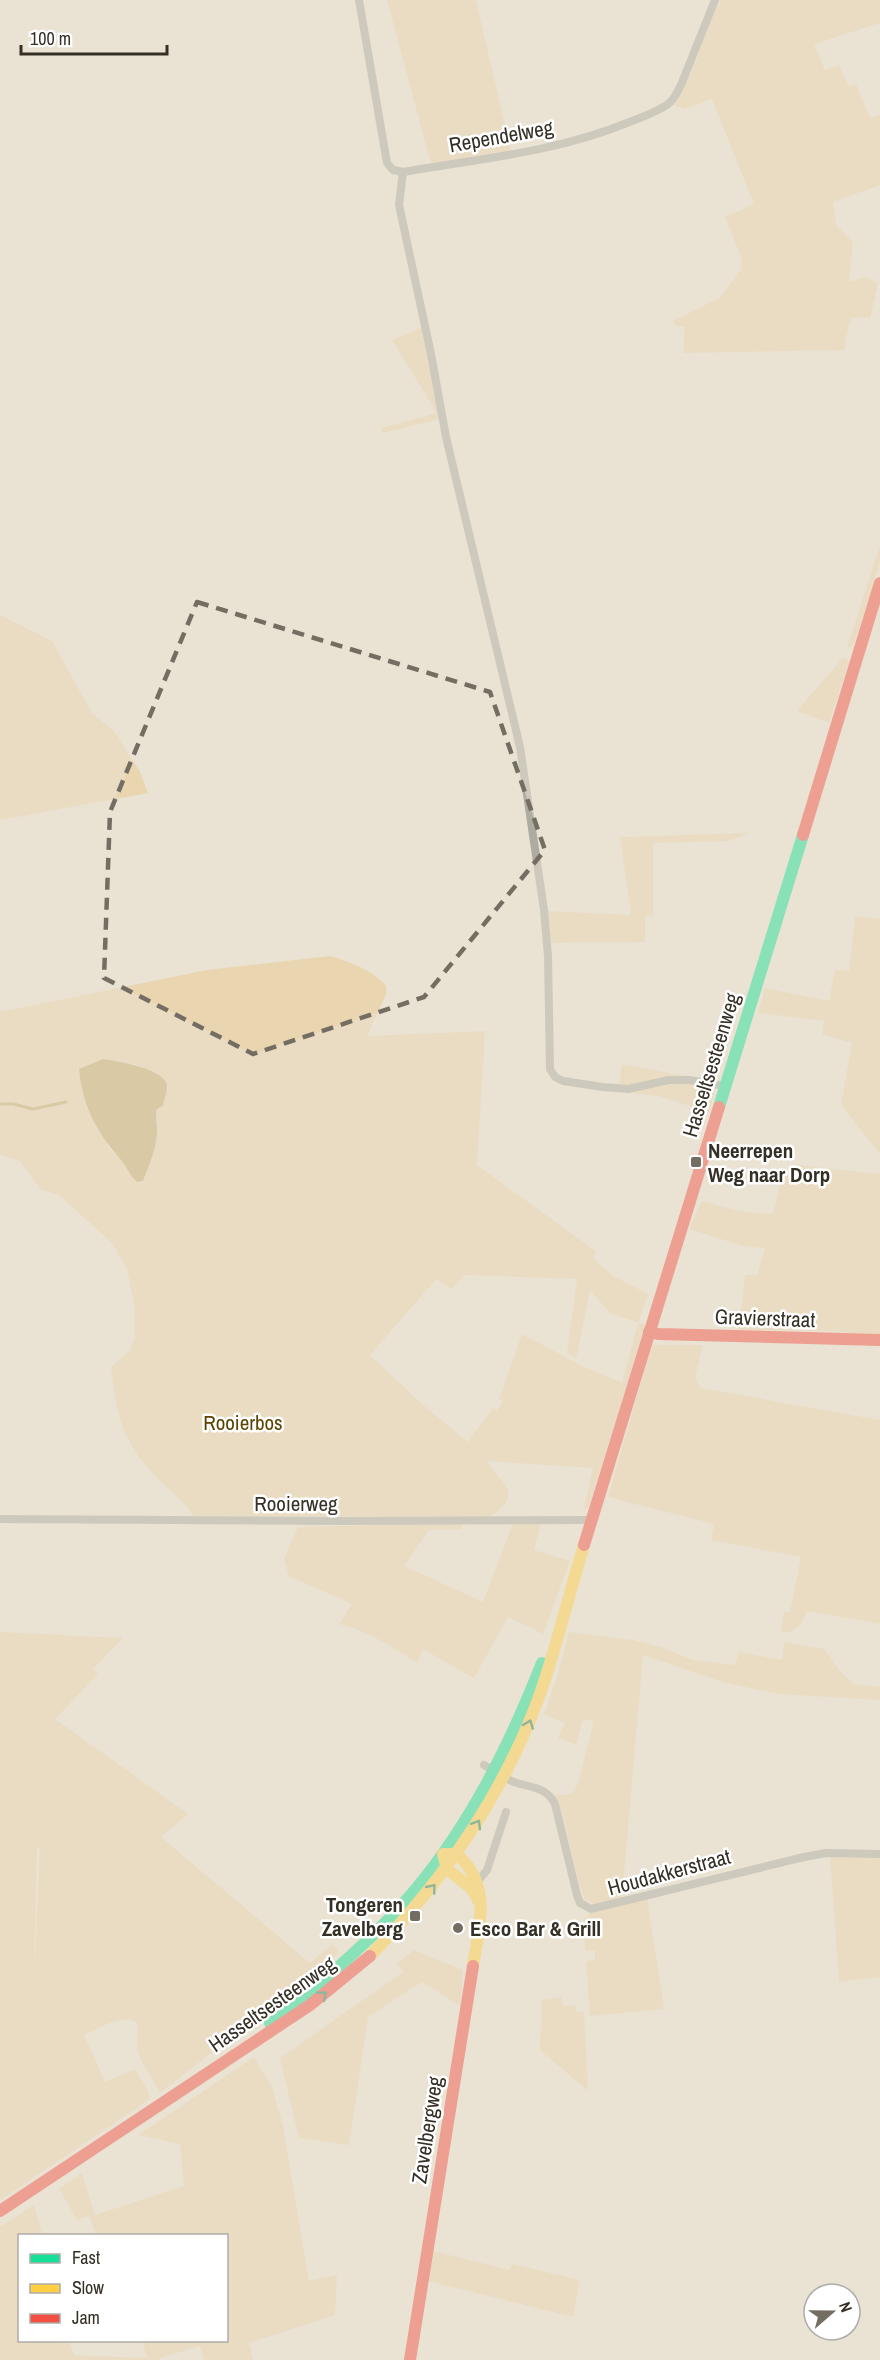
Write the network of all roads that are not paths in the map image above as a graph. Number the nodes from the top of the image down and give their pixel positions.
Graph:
1 (359, 0) edge
2 (715, 0) edge
3 (403, 172) junction
4 (880, 583) edge
5 (725, 1086) junction
6 (649, 1332) junction
7 (880, 1340) edge
8 (0, 1519) edge
9 (592, 1520) junction
10 (569, 1594) junction
11 (488, 1767) junction
12 (504, 1777) junction
13 (506, 1812) dead end
14 (443, 1854) junction
15 (880, 1854) edge
16 (457, 1855) junction
17 (447, 1869) junction
18 (474, 1886) junction
19 (205, 2073) junction
20 (0, 2211) edge
21 (410, 2360) edge

1 - 3 street
2 - 3 street, Rependelweg
3 - 5 street
4 - 5 main road, Hasseltsesteenweg
5 - 6 main road, Hasseltsesteenweg
6 - 7 main road, Gravierstraat
6 - 9 main road, Hasseltsesteenweg
8 - 9 street, Rooierweg
9 - 10 main road, Hasseltsesteenweg
10 - 11 main road, Hasseltsesteenweg
12 -> 10 main road, Hasseltsesteenweg
11 - 12 street, Houdakkerstraat
11 - 14 main road, Hasseltsesteenweg
12 - 15 street, Houdakkerstraat
16 -> 12 main road, Hasseltsesteenweg
13 - 18 street
14 - 16 main road
14 - 17 main road
14 - 19 main road, Hasseltsesteenweg
16 - 17 main road, Hasseltsesteenweg
16 - 18 main road, Zavelbergweg
17 - 18 main road
19 -> 17 main road, Hasseltsesteenweg
18 - 21 main road, Zavelbergweg
19 - 20 main road, Hasseltsesteenweg

